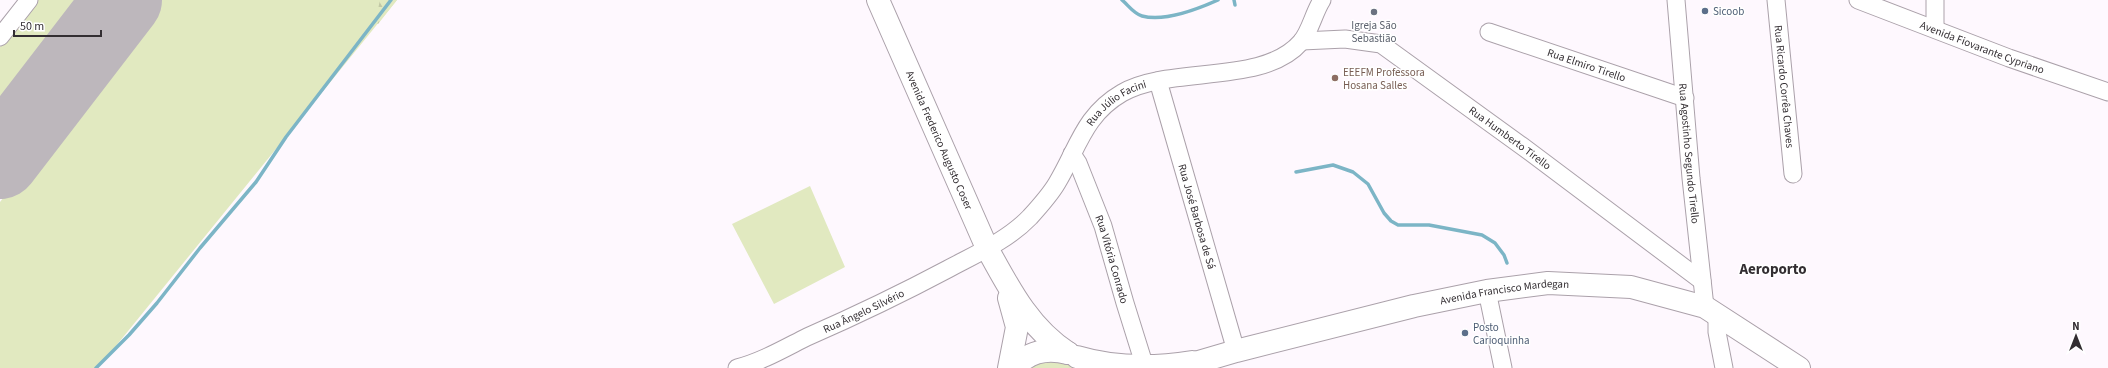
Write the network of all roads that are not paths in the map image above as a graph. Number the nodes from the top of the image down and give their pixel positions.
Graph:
1 (29, 0) edge
2 (878, 0) edge
3 (1322, 0) edge
4 (1676, 0) edge
5 (1776, 0) edge
6 (1858, 0) edge
7 (1935, 0) edge
8 (1935, 29) junction
9 (1488, 32) dead end
10 (0, 37) edge
11 (1302, 41) junction
12 (1158, 81) junction
13 (2108, 92) edge
14 (1685, 98) junction
15 (1072, 154) junction
16 (1793, 174) dead end
17 (987, 248) junction
18 (1003, 278) junction
19 (1702, 281) junction
20 (1487, 291) junction
21 (1711, 311) junction
22 (1236, 351) junction
23 (1078, 359) edge
24 (1188, 365) edge
25 (1145, 367) junction
26 (737, 368) edge
27 (1009, 368) edge
28 (1015, 368) edge
29 (1503, 368) edge
30 (1724, 368) edge
31 (1798, 368) edge

1 - 10 street
2 - 17 main road, Avenida Frederico Augusto Coser
3 - 11 street
4 - 14 street, Rua Agostinho Segundo Tirello
5 - 16 street, Rua Ricardo Corrêa Chaves
6 - 8 street, Avenida Fiovarante Cypriano
7 - 8 street
8 - 13 street, Avenida Fiovarante Cypriano
9 - 14 street, Rua Elmiro Tirello
11 - 12 street, Rua Júlio Facini
11 - 19 street, Rua Humberto Tirello
12 - 15 street, Rua Júlio Facini
12 - 22 street, Rua José Barbosa de Sá
14 - 19 street, Rua Agostinho Segundo Tirello
15 - 17 street, Rua Júlio Facini
15 - 25 street, Rua Vitória Conrado
17 - 18 main road, Avenida Frederico Augusto Coser
17 - 26 street, Rua Ângelo Silvério
18 - 23 main road, Avenida Frederico Augusto Coser
18 - 27 main road, Avenida Frederico Augusto Coser
19 - 21 street, Rua Agostinho Segundo Tirello
20 - 21 main road, Avenida Francisco Mardegan
20 - 22 main road, Avenida Francisco Mardegan
20 - 29 street
21 - 30 street, Rua Agostinho Segundo Tirello
21 - 31 main road, Avenida Francisco Mardegan
22 - 24 main road, Avenida Francisco Mardegan
23 - 25 main road, Avenida Francisco Mardegan
23 - 28 main road
24 - 25 main road, Avenida Francisco Mardegan

